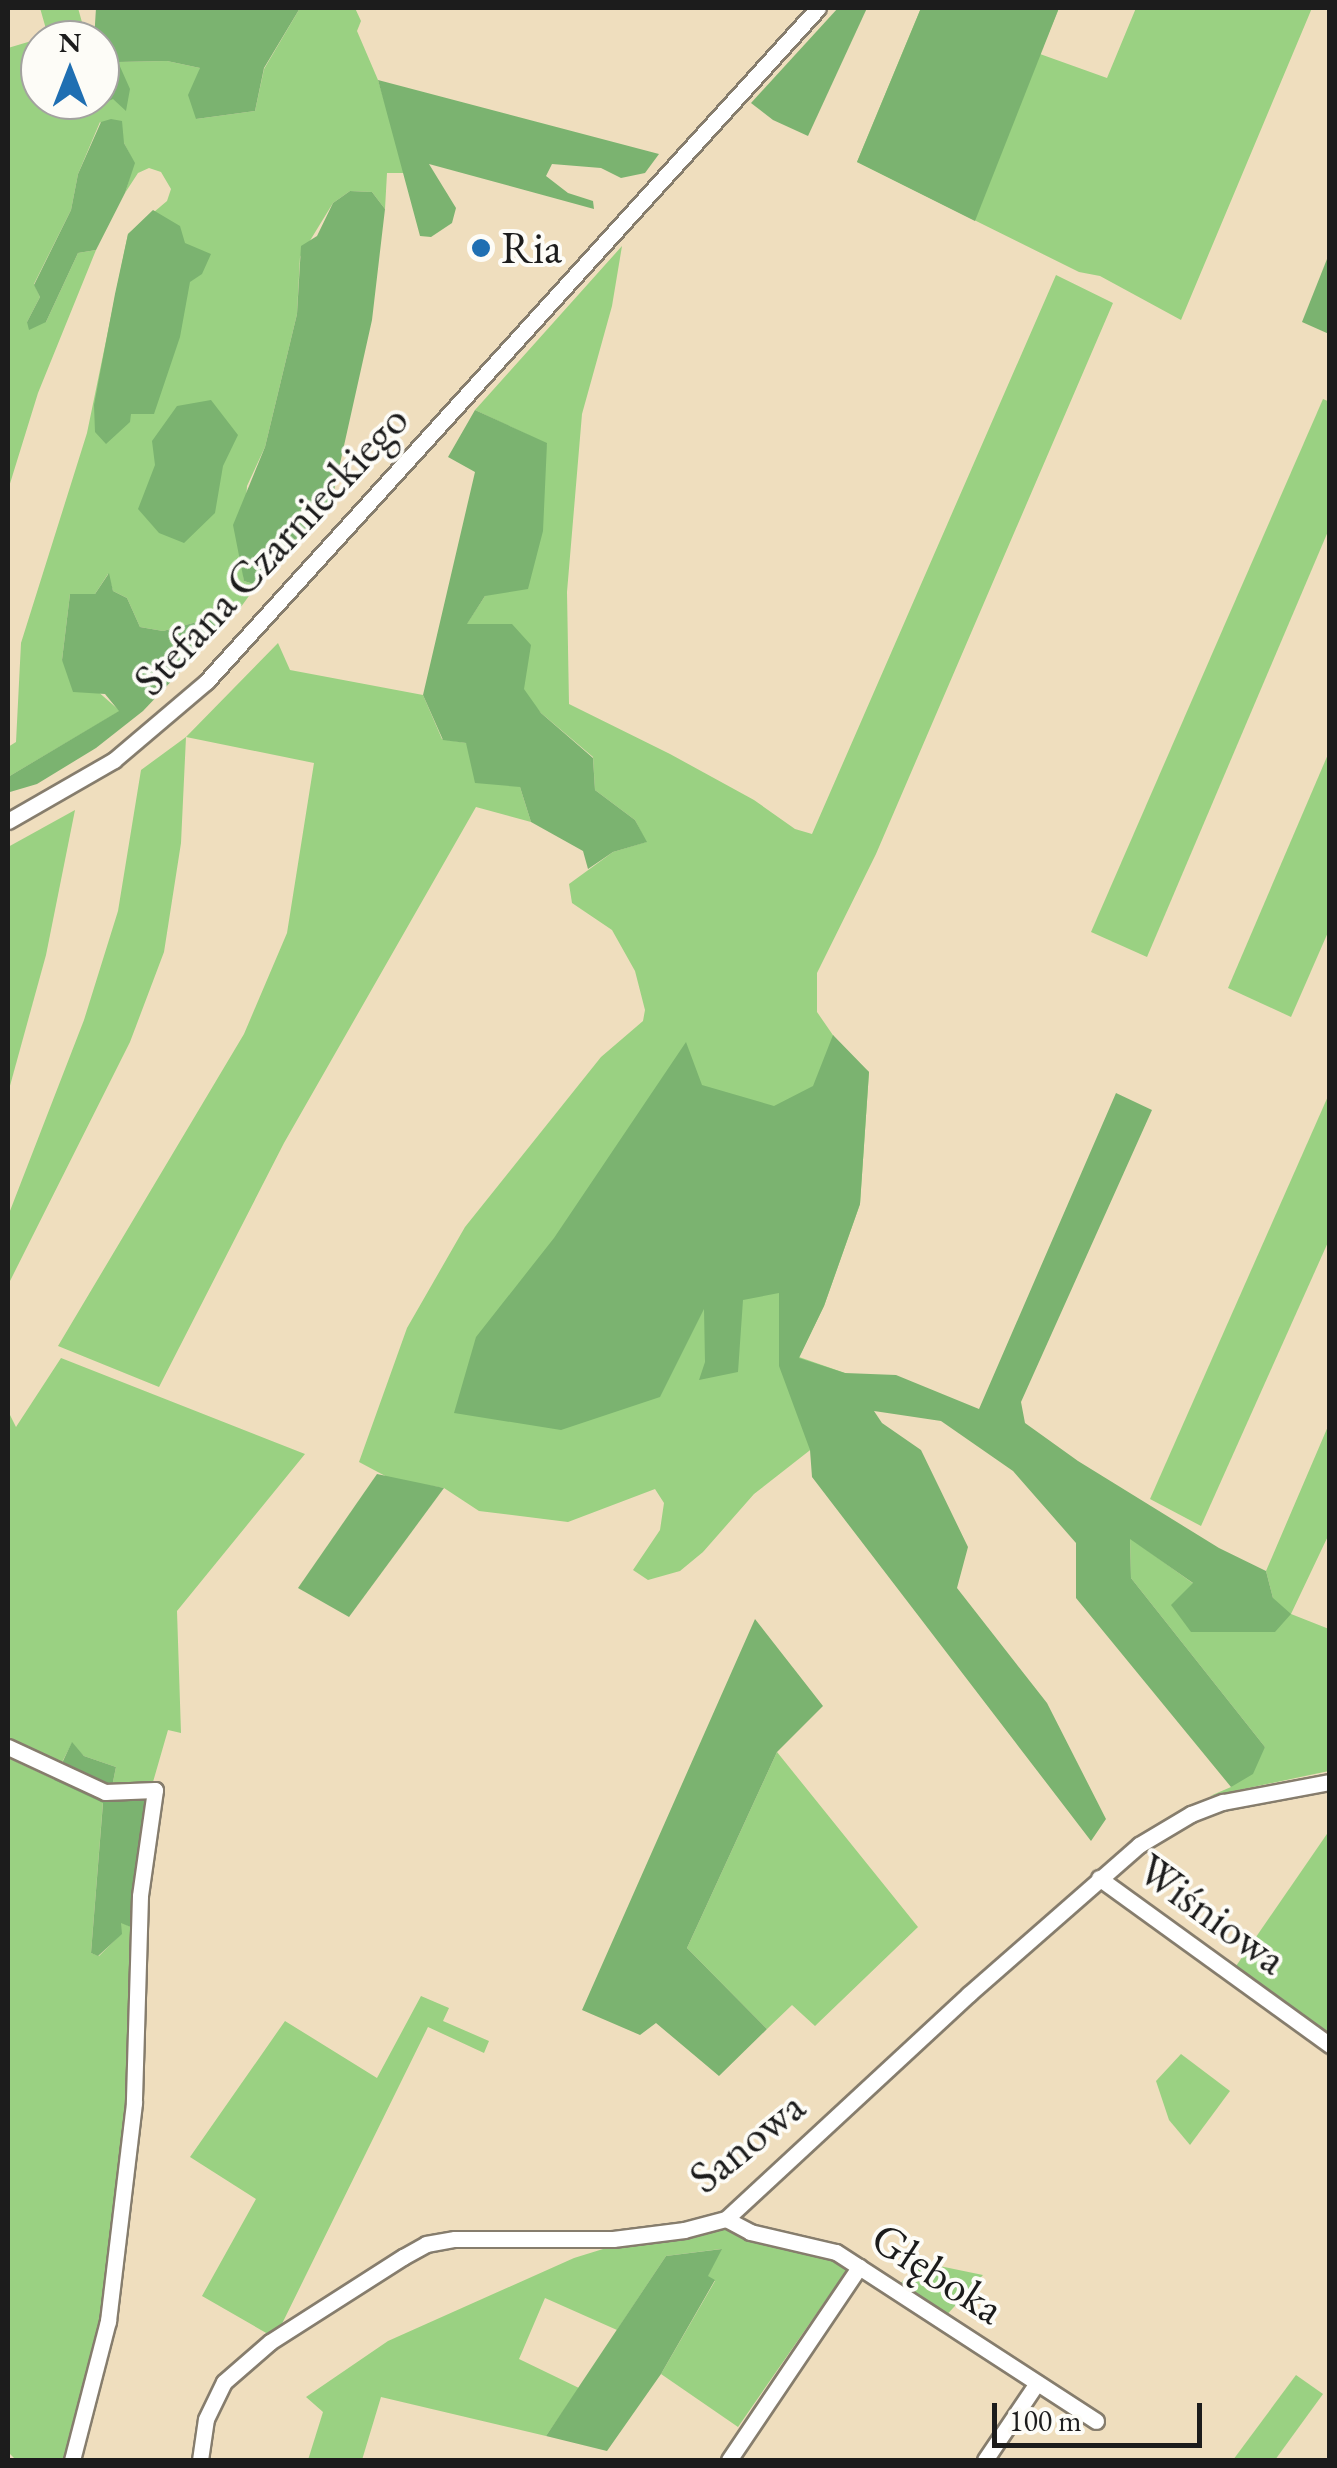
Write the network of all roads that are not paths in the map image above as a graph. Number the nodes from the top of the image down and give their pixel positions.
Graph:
1 (818, 8) edge
2 (8, 821) edge
3 (8, 1746) edge
4 (1330, 1782) edge
5 (1099, 1878) junction
6 (1330, 2045) edge
7 (726, 2219) junction
8 (859, 2267) junction
9 (1037, 2383) junction
10 (1096, 2421) dead end
11 (72, 2460) edge
12 (200, 2460) edge
13 (728, 2460) edge
14 (985, 2460) edge

1 - 2 street, Stefana Czarnieckiego
3 - 11 street
4 - 5 street, Sanowa
5 - 6 street, Wiśniowa
5 - 7 street, Sanowa
7 - 8 street, Głęboka
7 - 12 street, Sanowa
8 - 9 street, Głęboka
8 - 13 street
9 - 10 street, Głęboka
9 - 14 street

